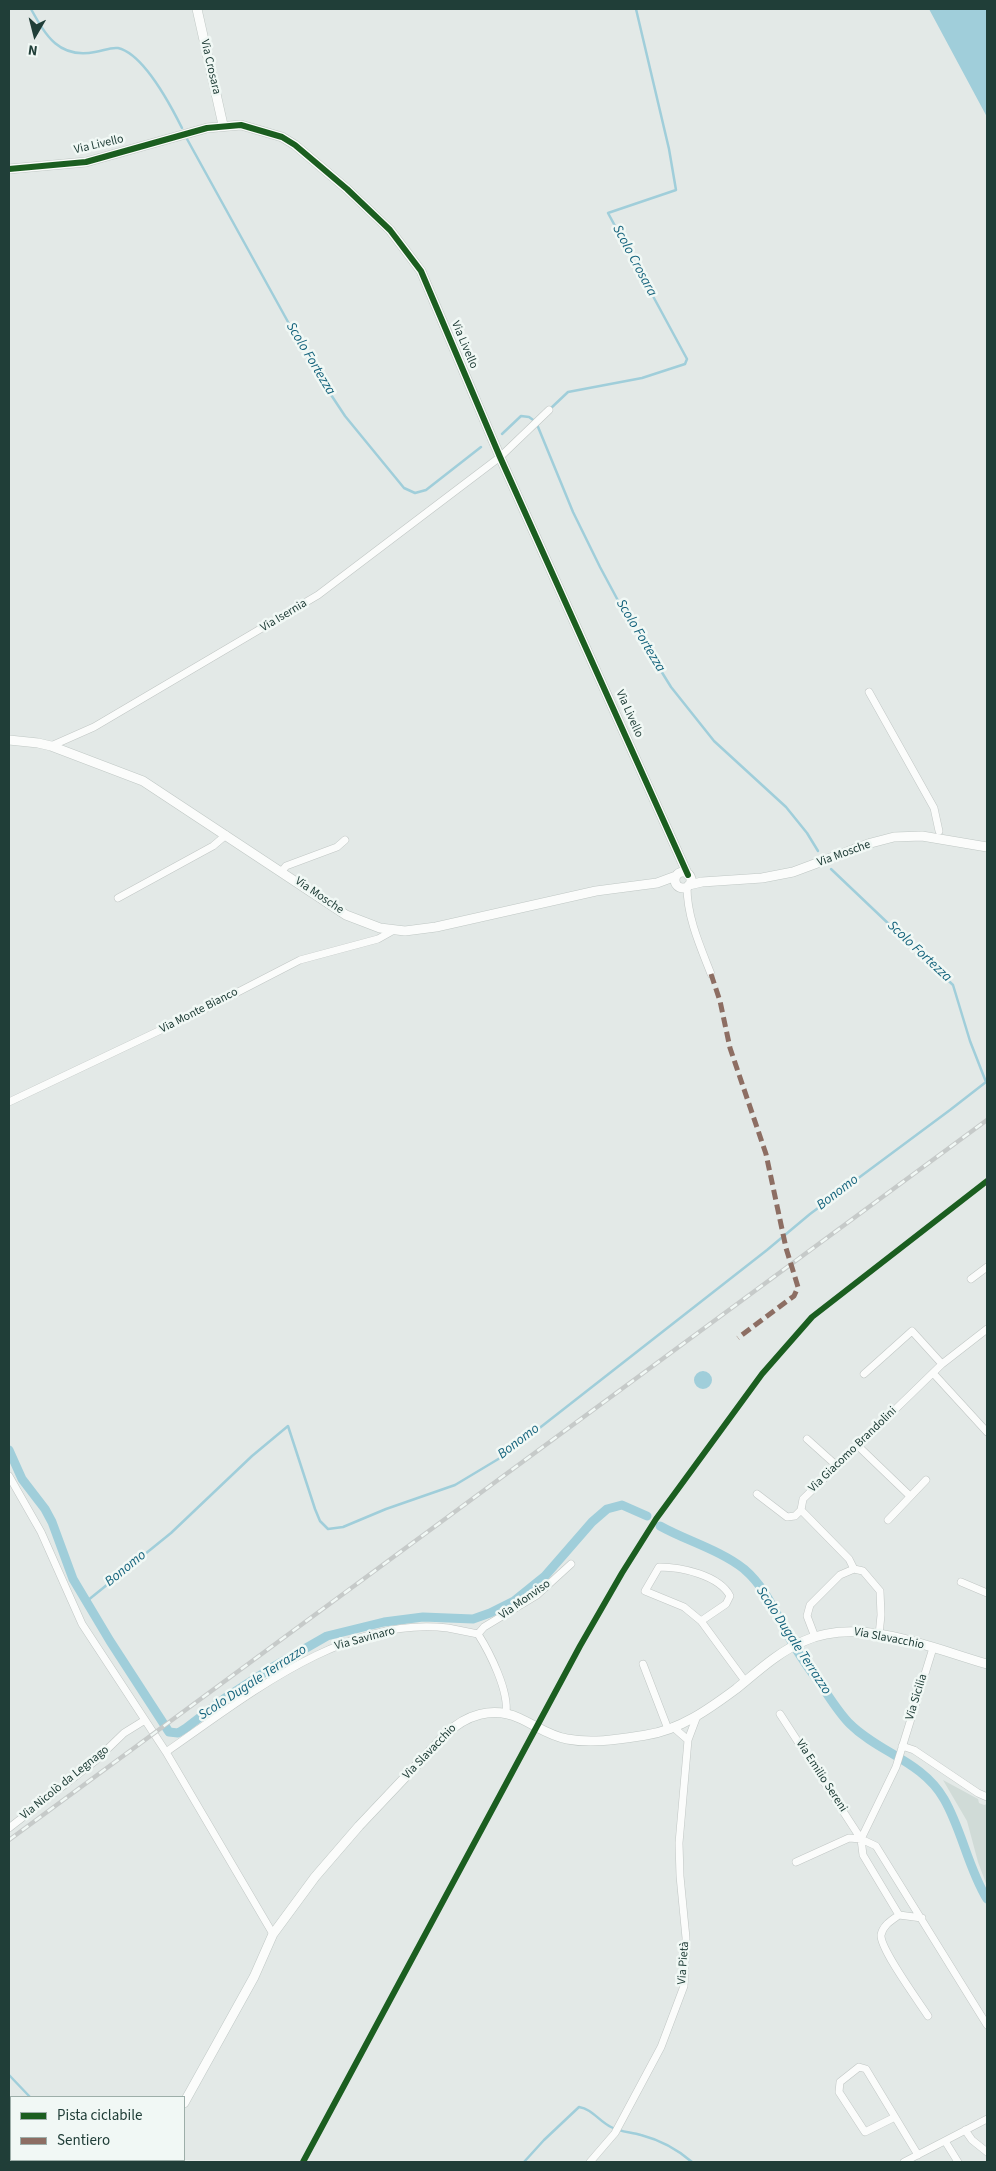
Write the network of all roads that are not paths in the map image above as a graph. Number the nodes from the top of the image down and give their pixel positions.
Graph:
1 (197, 9) edge
2 (223, 125) junction
3 (9, 168) edge
4 (549, 410) dead end
5 (500, 457) junction
6 (869, 692) dead end
7 (9, 740) edge
8 (51, 746) junction
9 (939, 831) dead end
10 (226, 835) junction
11 (345, 840) dead end
12 (987, 847) edge
13 (282, 871) junction
14 (683, 881) junction
15 (118, 898) dead end
16 (394, 930) junction
17 (711, 974) dead end
18 (9, 1102) edge
19 (987, 1266) edge
20 (971, 1279) dead end
21 (987, 1329) edge
22 (942, 1364) junction
23 (933, 1373) junction
24 (864, 1374) dead end
25 (987, 1432) edge
26 (807, 1439) dead end
27 (858, 1446) junction
28 (837, 1466) junction
29 (9, 1476) edge
30 (926, 1480) dead end
31 (757, 1494) dead end
32 (910, 1496) junction
33 (801, 1510) junction
34 (888, 1520) dead end
35 (571, 1564) dead end
36 (854, 1569) junction
37 (961, 1582) dead end
38 (987, 1593) edge
39 (701, 1621) junction
40 (478, 1634) junction
41 (879, 1635) junction
42 (814, 1636) junction
43 (932, 1648) junction
44 (643, 1664) dead end
45 (987, 1664) edge
46 (745, 1681) junction
47 (506, 1714) junction
48 (780, 1714) dead end
49 (697, 1716) junction
50 (144, 1720) junction
51 (670, 1728) junction
52 (688, 1740) junction
53 (901, 1749) junction
54 (166, 1752) junction
55 (987, 1796) edge
56 (9, 1828) edge
57 (861, 1839) junction
58 (796, 1862) dead end
59 (899, 1915) junction
60 (922, 1918) junction
61 (273, 1934) junction
62 (928, 2016) dead end
63 (987, 2025) edge
64 (185, 2101) edge
65 (895, 2116) junction
66 (987, 2119) edge
67 (965, 2130) junction
68 (945, 2141) junction
69 (987, 2152) edge
70 (918, 2155) junction
71 (590, 2162) edge
72 (904, 2162) edge
73 (958, 2162) edge

1 - 2 street, Via Crosara
2 - 3 street, Via Livello
2 - 5 street, Via Livello
4 - 5 street, Via Isernia
5 - 8 street, Via Isernia
5 - 14 street, Via Livello
6 - 9 street
7 - 8 street, Via Mosche
8 - 10 street, Via Mosche
10 - 13 street, Via Mosche
10 - 15 street
11 - 13 street
12 - 14 street, Via Mosche
13 - 16 street, Via Mosche
14 - 16 street, Via Mosche
14 - 17 street
16 - 18 street, Via Monte Bianco
19 - 20 street
21 - 22 street, Via Giacomo Brandolini
22 - 23 street, Via Giacomo Brandolini
22 - 24 street
23 - 25 street
23 - 27 street, Via Giacomo Brandolini
26 - 28 street
27 - 28 street, Via Giacomo Brandolini
27 - 32 street
28 - 33 street, Via Giacomo Brandolini
29 - 50 street
30 - 32 street
31 - 33 street
32 - 34 street
33 - 36 street
35 - 40 street, Via Monviso
36 - 41 street
36 - 42 street
37 - 38 street
39 - 39 street
39 - 46 street
40 - 47 street
40 - 54 street, Via Savinaro
41 - 42 street, Via Slavacchio
41 - 43 street, Via Slavacchio
42 - 46 street, Via Slavacchio
43 - 45 street, Via Slavacchio
43 - 53 street, Via Sicilia
44 - 51 street
46 - 49 street, Via Slavacchio
47 - 51 street, Via Slavacchio
47 - 61 street, Via Slavacchio
48 - 57 street, Via Emilio Sereni
49 - 51 street, Via Slavacchio
49 - 52 street, Via Pietà
50 - 54 street
50 - 56 street, Via Nicolò da Legnago
51 - 52 street
52 - 71 street, Via Pietà
53 - 55 street
53 - 57 street, Via Sicilia
54 - 61 street
57 - 58 street
57 - 59 street, Via Emilio Sereni
57 - 60 street, Via Emilio Sereni
59 - 60 street
59 - 62 street
60 - 63 street, Via Emilio Sereni
61 - 64 street, Via Slavacchio
65 - 65 street
65 - 70 street
66 - 67 street
67 - 68 street
67 - 69 street
68 - 70 street
68 - 73 street
70 - 72 street

